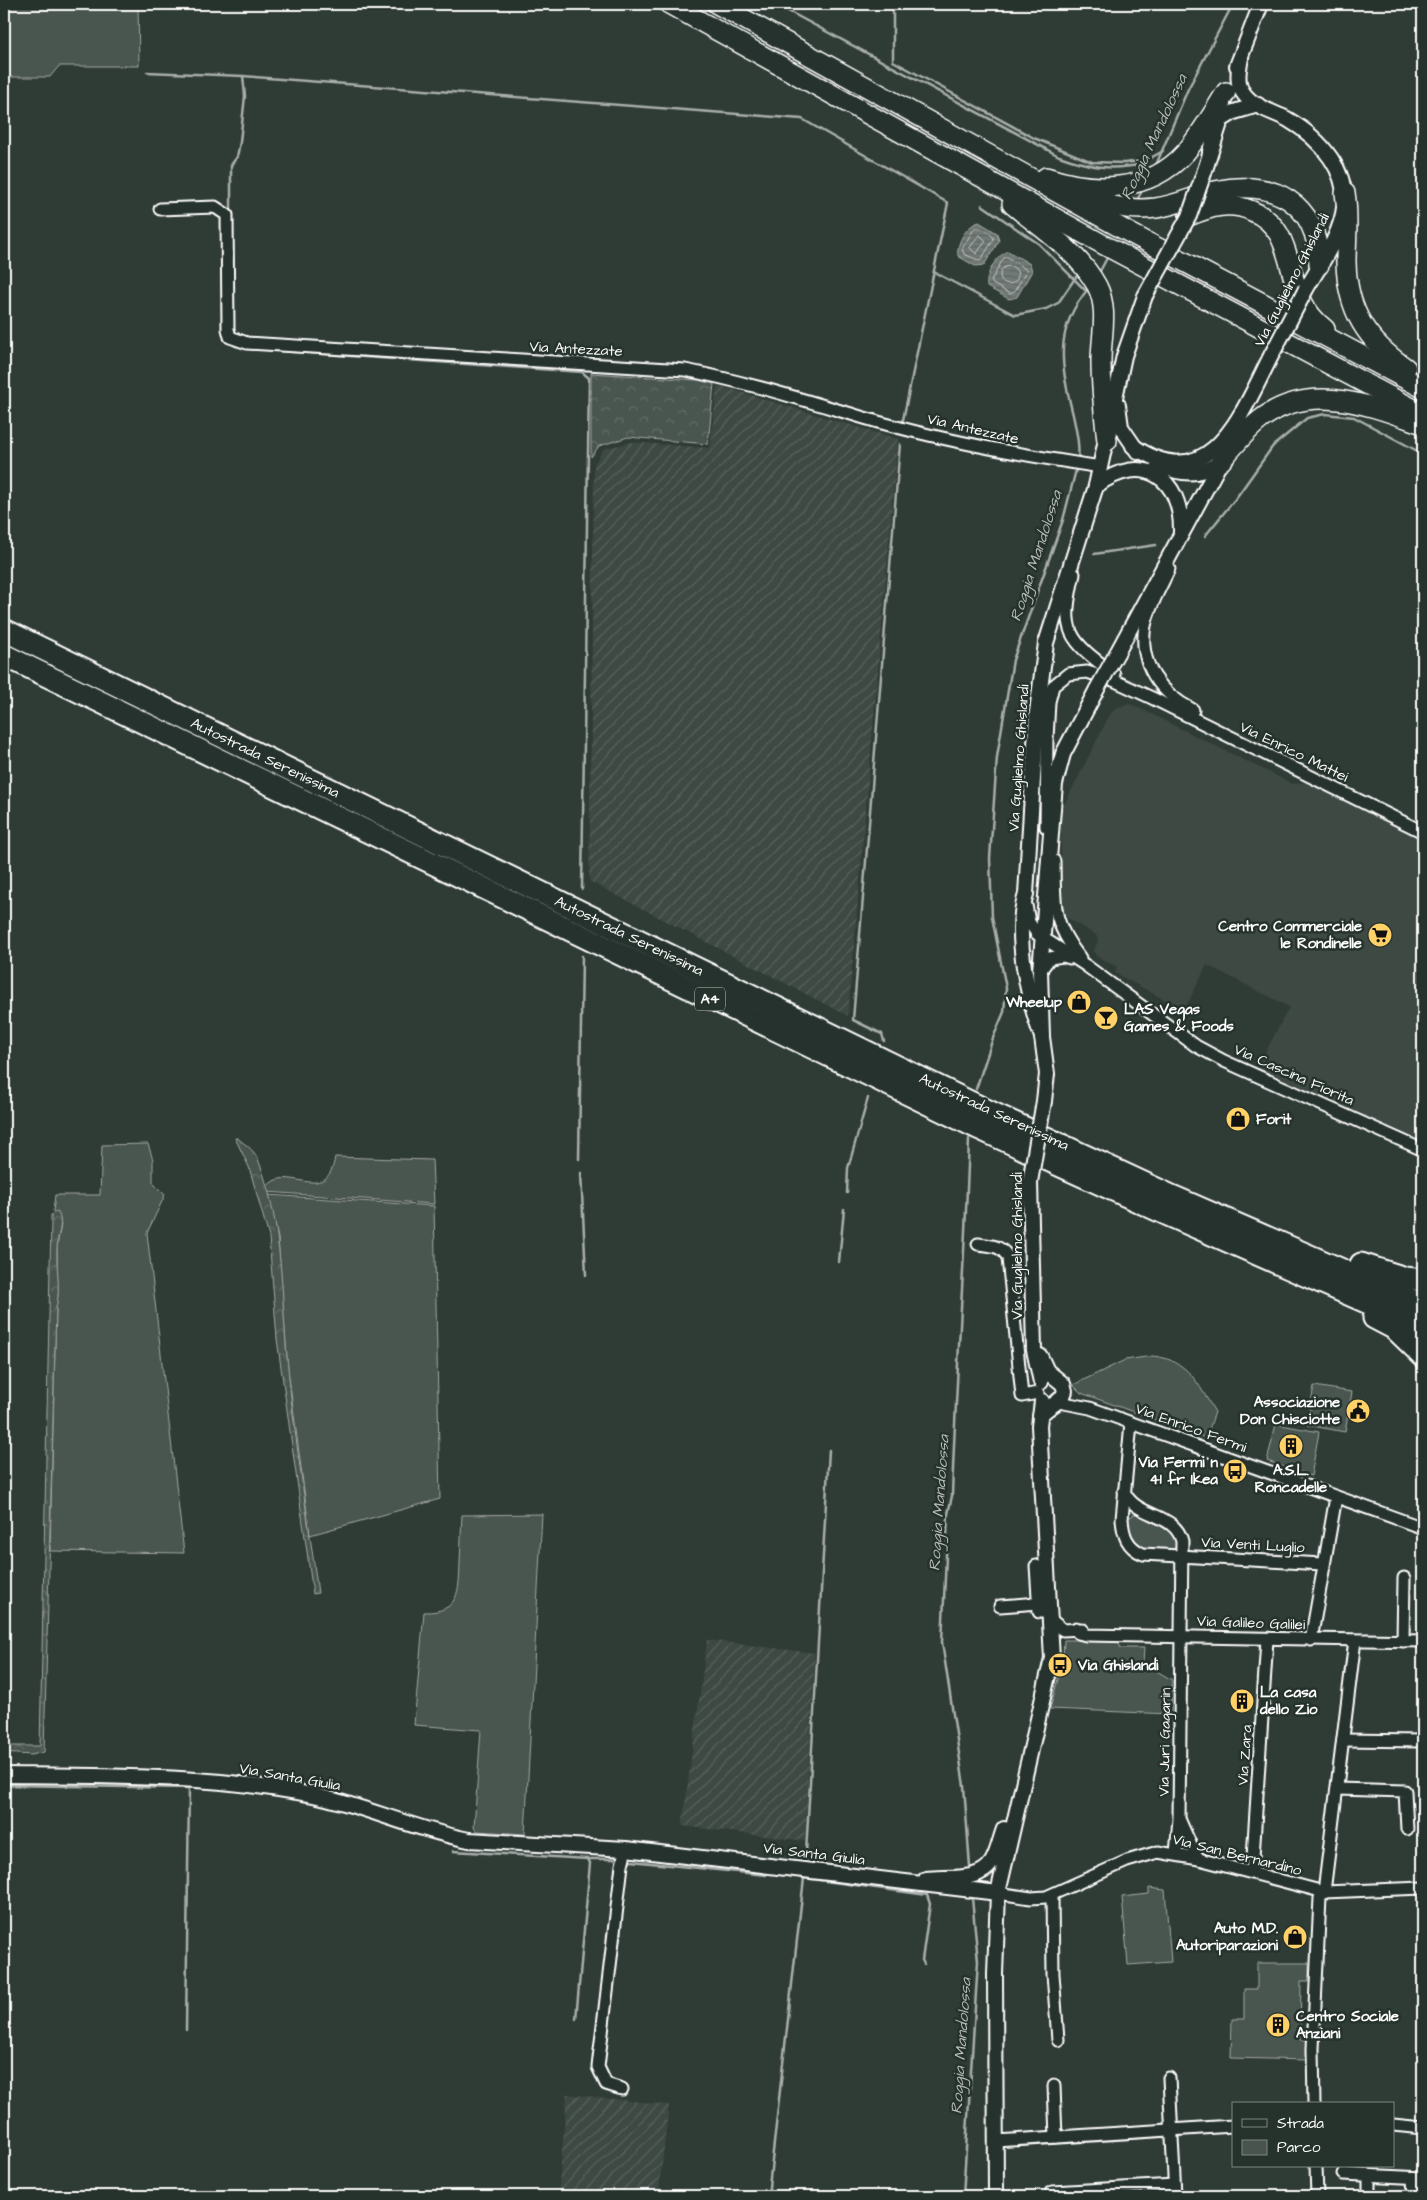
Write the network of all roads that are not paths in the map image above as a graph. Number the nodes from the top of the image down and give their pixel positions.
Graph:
1 (669, 4) edge
2 (717, 4) edge
3 (1261, 4) edge
4 (1241, 58) junction
5 (1226, 92) junction
6 (1258, 106) junction
7 (1210, 151) junction
8 (1004, 163) junction
9 (981, 177) junction
10 (1345, 193) junction
11 (160, 209) dead end
12 (1189, 216) junction
13 (1129, 219) junction
14 (1320, 265) junction
15 (1361, 355) junction
16 (1423, 380) edge
17 (1117, 386) junction
18 (1423, 388) edge
19 (1241, 414) junction
20 (1423, 414) edge
21 (1423, 424) edge
22 (1107, 441) junction
23 (1133, 446) junction
24 (1221, 461) junction
25 (1094, 466) junction
26 (1096, 486) junction
27 (1082, 528) junction
28 (1179, 539) junction
29 (4, 630) edge
30 (4, 655) edge
31 (1152, 698) junction
32 (1054, 800) junction
33 (1423, 830) edge
34 (1048, 856) junction
35 (1026, 894) junction
36 (1044, 919) junction
37 (1029, 922) junction
38 (1044, 938) junction
39 (1085, 965) junction
40 (1040, 971) junction
41 (1042, 1037) junction
42 (1423, 1150) edge
43 (1171, 1206) junction
44 (978, 1244) dead end
45 (1423, 1280) edge
46 (1423, 1305) edge
47 (1423, 1327) edge
48 (1423, 1356) edge
49 (1050, 1393) junction
50 (1131, 1423) junction
51 (1124, 1492) junction
52 (1336, 1497) junction
53 (1138, 1509) junction
54 (1122, 1519) junction
55 (1423, 1528) edge
56 (1181, 1556) junction
57 (1323, 1564) junction
58 (1036, 1566) dead end
59 (1404, 1578) dead end
60 (1000, 1606) dead end
61 (1046, 1611) junction
62 (1181, 1636) junction
63 (1267, 1639) junction
64 (1311, 1640) junction
65 (1355, 1640) junction
66 (1403, 1641) junction
67 (1423, 1641) edge
68 (1344, 1740) junction
69 (1423, 1742) edge
70 (4, 1775) edge
71 (1337, 1788) junction
72 (1016, 1811) junction
73 (1179, 1819) junction
74 (1407, 1829) dead end
75 (626, 1849) junction
76 (1176, 1854) junction
77 (1199, 1859) junction
78 (1252, 1873) junction
79 (911, 1882) junction
80 (1423, 1888) edge
81 (1324, 1892) junction
82 (998, 1893) junction
83 (1052, 1894) junction
84 (1058, 2040) dead end
85 (1169, 2078) dead end
86 (1054, 2086) dead end
87 (622, 2089) dead end
88 (1314, 2102) edge
89 (1394, 2125) edge
90 (1232, 2126) edge
91 (1423, 2128) edge
92 (1172, 2130) junction
93 (1056, 2137) junction
94 (996, 2141) junction
95 (1316, 2168) edge
96 (1343, 2174) dead end
97 (1368, 2176) junction
98 (1418, 2178) edge
99 (1175, 2191) edge
100 (1052, 2194) edge
101 (996, 2196) edge
102 (1317, 2196) edge
103 (1369, 2196) edge
104 (1414, 2196) edge

1 - 9 highway
2 - 8 highway
3 - 4 street
4 - 5 street, Via Guglielmo Ghislandi
4 - 6 street, Via Guglielmo Ghislandi
5 - 7 street, Via Guglielmo Ghislandi
5 - 8 highway
6 - 7 street, Via Guglielmo Ghislandi
6 - 10 street, Via Guglielmo Ghislandi
7 - 12 street, Via Guglielmo Ghislandi, bridge
8 - 13 highway
9 - 20 highway
9 - 22 highway
10 - 14 street, Via Guglielmo Ghislandi
10 - 16 highway
11 - 25 street, Via Antezzate
12 - 15 highway
12 - 17 street, Via Guglielmo Ghislandi, bridge
13 - 14 highway
13 - 15 highway
14 - 19 street, Via Guglielmo Ghislandi, bridge
15 - 18 highway
17 - 22 street, Via Guglielmo Ghislandi
17 - 23 street, Via Guglielmo Ghislandi
19 - 23 street, Via Guglielmo Ghislandi
19 - 24 street, Via Guglielmo Ghislandi
21 - 24 highway
22 - 25 street, Via Guglielmo Ghislandi
23 - 24 street, Via Guglielmo Ghislandi
24 - 28 street, Via Guglielmo Ghislandi
25 - 26 street, Via Guglielmo Ghislandi
26 - 27 street, Via Guglielmo Ghislandi
26 - 28 street
27 - 31 street
27 - 35 street, Via Guglielmo Ghislandi
28 - 32 street, Via Guglielmo Ghislandi, bridge
28 - 33 street
29 - 43 highway, Autostrada Serenissima / A4
30 - 43 highway, Autostrada Serenissima / A4
31 - 33 street, Via Enrico Mattei
31 - 34 street
32 - 34 street, Via Guglielmo Ghislandi
32 - 39 street
34 - 36 street, Via Guglielmo Ghislandi
35 - 37 street
35 - 41 street, Via Guglielmo Ghislandi
36 - 37 street
36 - 38 street, Via Guglielmo Ghislandi
37 - 38 street
38 - 39 street
38 - 40 street, Via Guglielmo Ghislandi
39 - 40 street
39 - 42 street, Via Cascina Fiorita
40 - 41 street, Via Guglielmo Ghislandi
41 - 49 street, Via Guglielmo Ghislandi, bridge
43 - 45 highway
43 - 46 highway, Autostrada Serenissima / A4
43 - 47 highway, Autostrada Serenissima / A4
43 - 48 highway
44 - 49 street, Via Guglielmo Ghislandi
49 - 50 street, Via Enrico Fermi
49 - 61 street
50 - 51 street
50 - 52 street, Via Enrico Fermi
51 - 53 street
51 - 54 street
52 - 55 street, Via Enrico Fermi
52 - 57 street, Via Venti Luglio
53 - 54 street
53 - 56 street, Via Juri Gagarin
54 - 56 street, Via Venti Luglio
56 - 57 street, Via Venti Luglio
56 - 62 street, Via Juri Gagarin
57 - 64 street, Via Venti Luglio
58 - 61 street
59 - 66 street
60 - 61 street
61 - 62 street, Via Galileo Galilei
61 - 72 street
62 - 63 street, Via Galileo Galilei
62 - 73 street, Via Juri Gagarin
63 - 64 street, Via Galileo Galilei
63 - 78 street, Via Zara
64 - 65 street, Via Galileo Galilei
65 - 66 street, Via Galileo Galilei
65 - 68 street
66 - 67 street, Via Galileo Galilei
68 - 69 street
68 - 71 street
70 - 75 street, Via Santa Giulia
71 - 74 street
71 - 81 street
72 - 79 street
72 - 82 street
73 - 76 street, Via Juri Gagarin
73 - 77 street, Via Juri Gagarin
75 - 79 street, Via Santa Giulia
75 - 87 street
76 - 77 street, Via San Bernardino
76 - 83 street, Via San Bernardino
77 - 78 street, Via San Bernardino
78 - 81 street, Via San Bernardino
79 - 82 street, Via Santa Giulia
80 - 81 street, Via San Bernardino
81 - 88 street
82 - 83 street, Via San Bernardino
82 - 94 street
83 - 84 street
85 - 92 street
86 - 93 street
89 - 91 street
90 - 92 street
92 - 93 street
92 - 99 street
93 - 94 street
94 - 101 street
95 - 102 street
96 - 97 street
97 - 98 street
97 - 103 street
98 - 104 street
99 - 100 street

